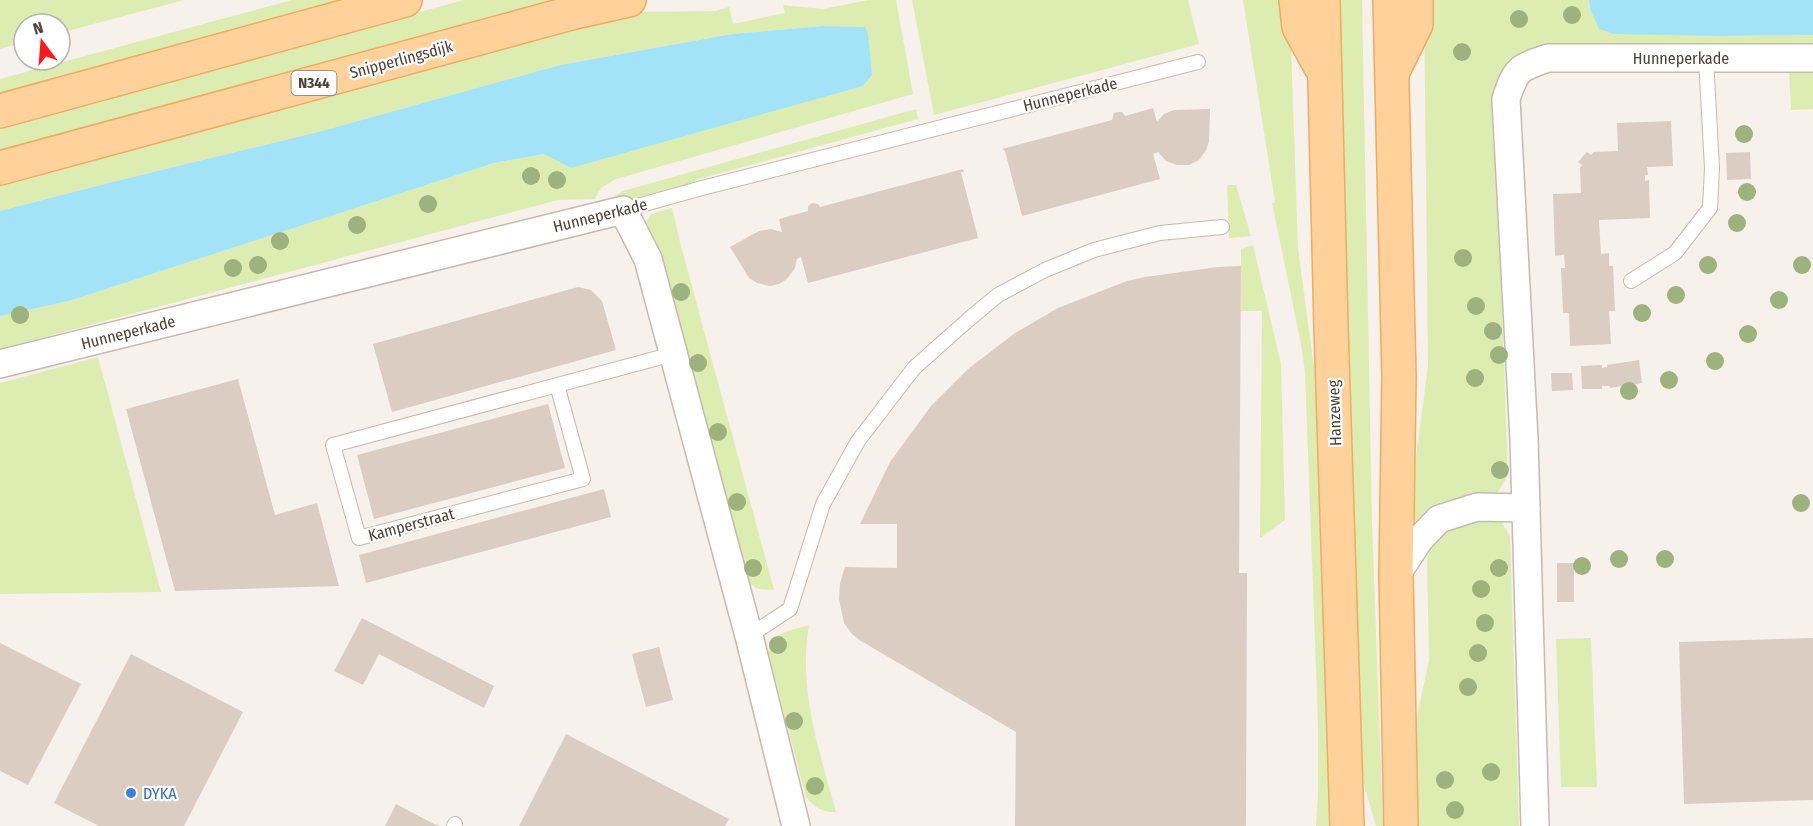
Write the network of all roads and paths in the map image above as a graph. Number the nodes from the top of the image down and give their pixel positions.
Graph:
1 (405, 0) edge
2 (629, 0) edge
3 (1296, 0) edge
4 (1323, 0) edge
5 (1390, 0) edge
6 (1416, 0) edge
7 (1706, 58) junction
8 (1813, 58) edge
9 (1198, 62) dead end
10 (1323, 71) junction
11 (1392, 74) junction
12 (0, 111) edge
13 (0, 168) edge
14 (623, 210) junction
15 (1222, 226) dead end
16 (1632, 281) dead end
17 (673, 354) junction
18 (0, 364) edge
19 (557, 385) junction
20 (1526, 508) junction
21 (1396, 575) junction
22 (750, 636) junction
23 (796, 826) edge
24 (1347, 826) edge
25 (1401, 826) edge
26 (1535, 826) edge

1 - 12 main road
2 - 13 main road, Snipperlingsdijk / N344
3 - 10 main road
4 - 10 main road, Hanzeweg
5 - 11 main road
6 - 11 main road
7 - 8 street, Hunneperkade
7 - 16 lane
7 - 20 street, Hunneperkade
9 - 14 lane, Hunneperkade
10 - 24 main road, Hanzeweg
11 - 21 main road
14 - 17 street
14 - 18 street, Hunneperkade
15 - 22 lane
17 - 19 lane, Kamperstraat
17 - 22 street
19 - 19 lane, Kamperstraat
20 - 21 street
20 - 26 street
21 - 25 main road
22 - 23 street

